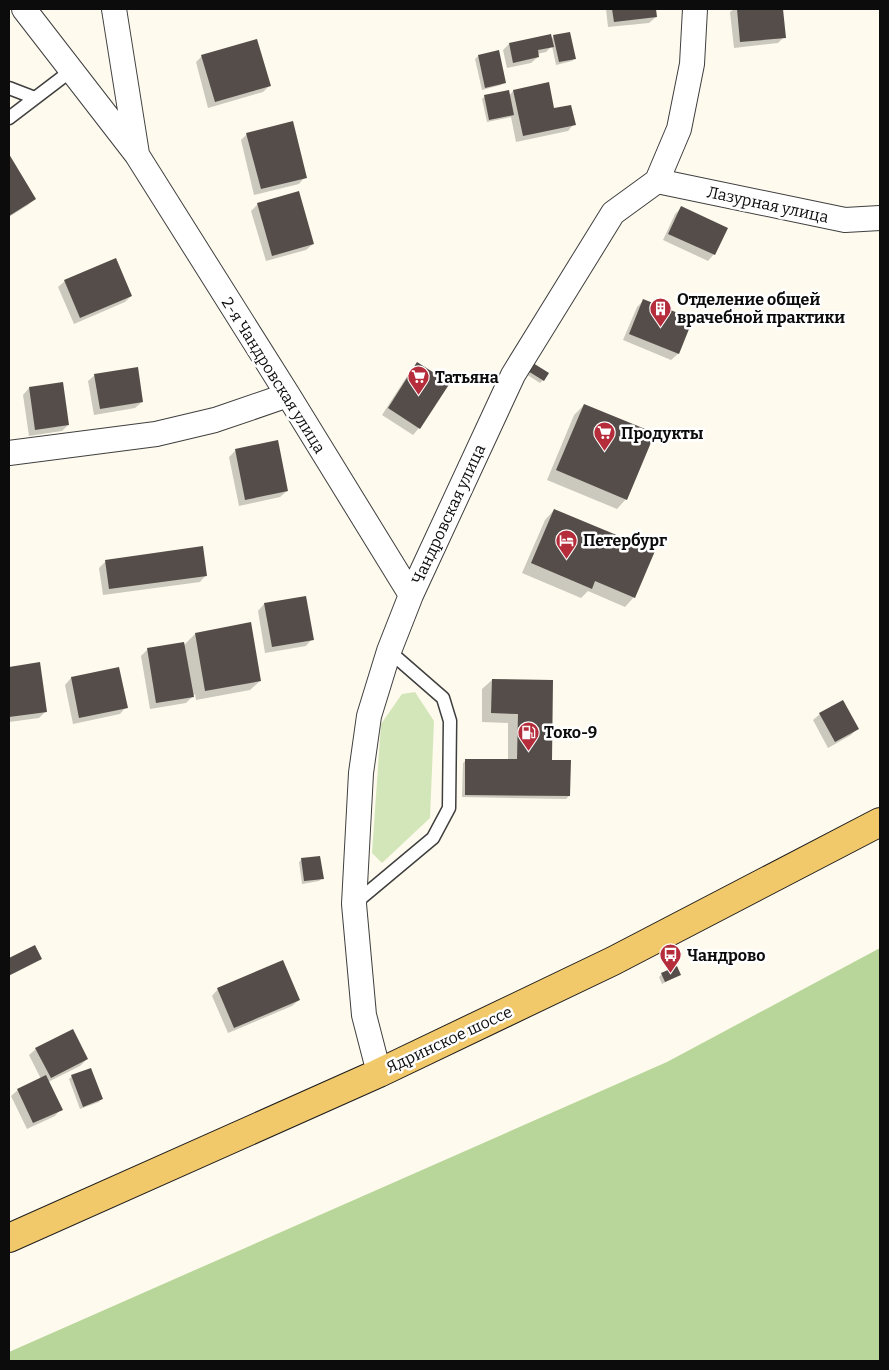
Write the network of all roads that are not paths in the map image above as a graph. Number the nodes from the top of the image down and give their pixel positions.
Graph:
1 (24, 9) edge
2 (114, 9) edge
3 (695, 9) edge
4 (72, 70) junction
5 (9, 88) edge
6 (35, 98) junction
7 (9, 118) edge
8 (137, 155) junction
9 (657, 181) junction
10 (880, 218) edge
11 (288, 395) junction
12 (9, 453) edge
13 (410, 595) junction
14 (389, 651) junction
15 (880, 822) edge
16 (354, 904) junction
17 (379, 1073) junction
18 (9, 1238) edge

1 - 4 street, 2-я Чандровская улица
2 - 8 street, 2-я Чандровская улица
3 - 9 street
4 - 6 lane
4 - 8 street, 2-я Чандровская улица
5 - 6 lane
6 - 7 lane
8 - 11 street, 2-я Чандровская улица
9 - 10 street, Лазурная улица
9 - 13 street, Чандровская улица
11 - 12 street
11 - 13 street, 2-я Чандровская улица
13 - 14 street, Чандровская улица
14 - 16 street, Чандровская улица
14 - 16 lane
15 - 17 main road, Ядринское шоссе
16 - 17 street, Чандровская улица
17 - 18 main road, Ядринское шоссе

